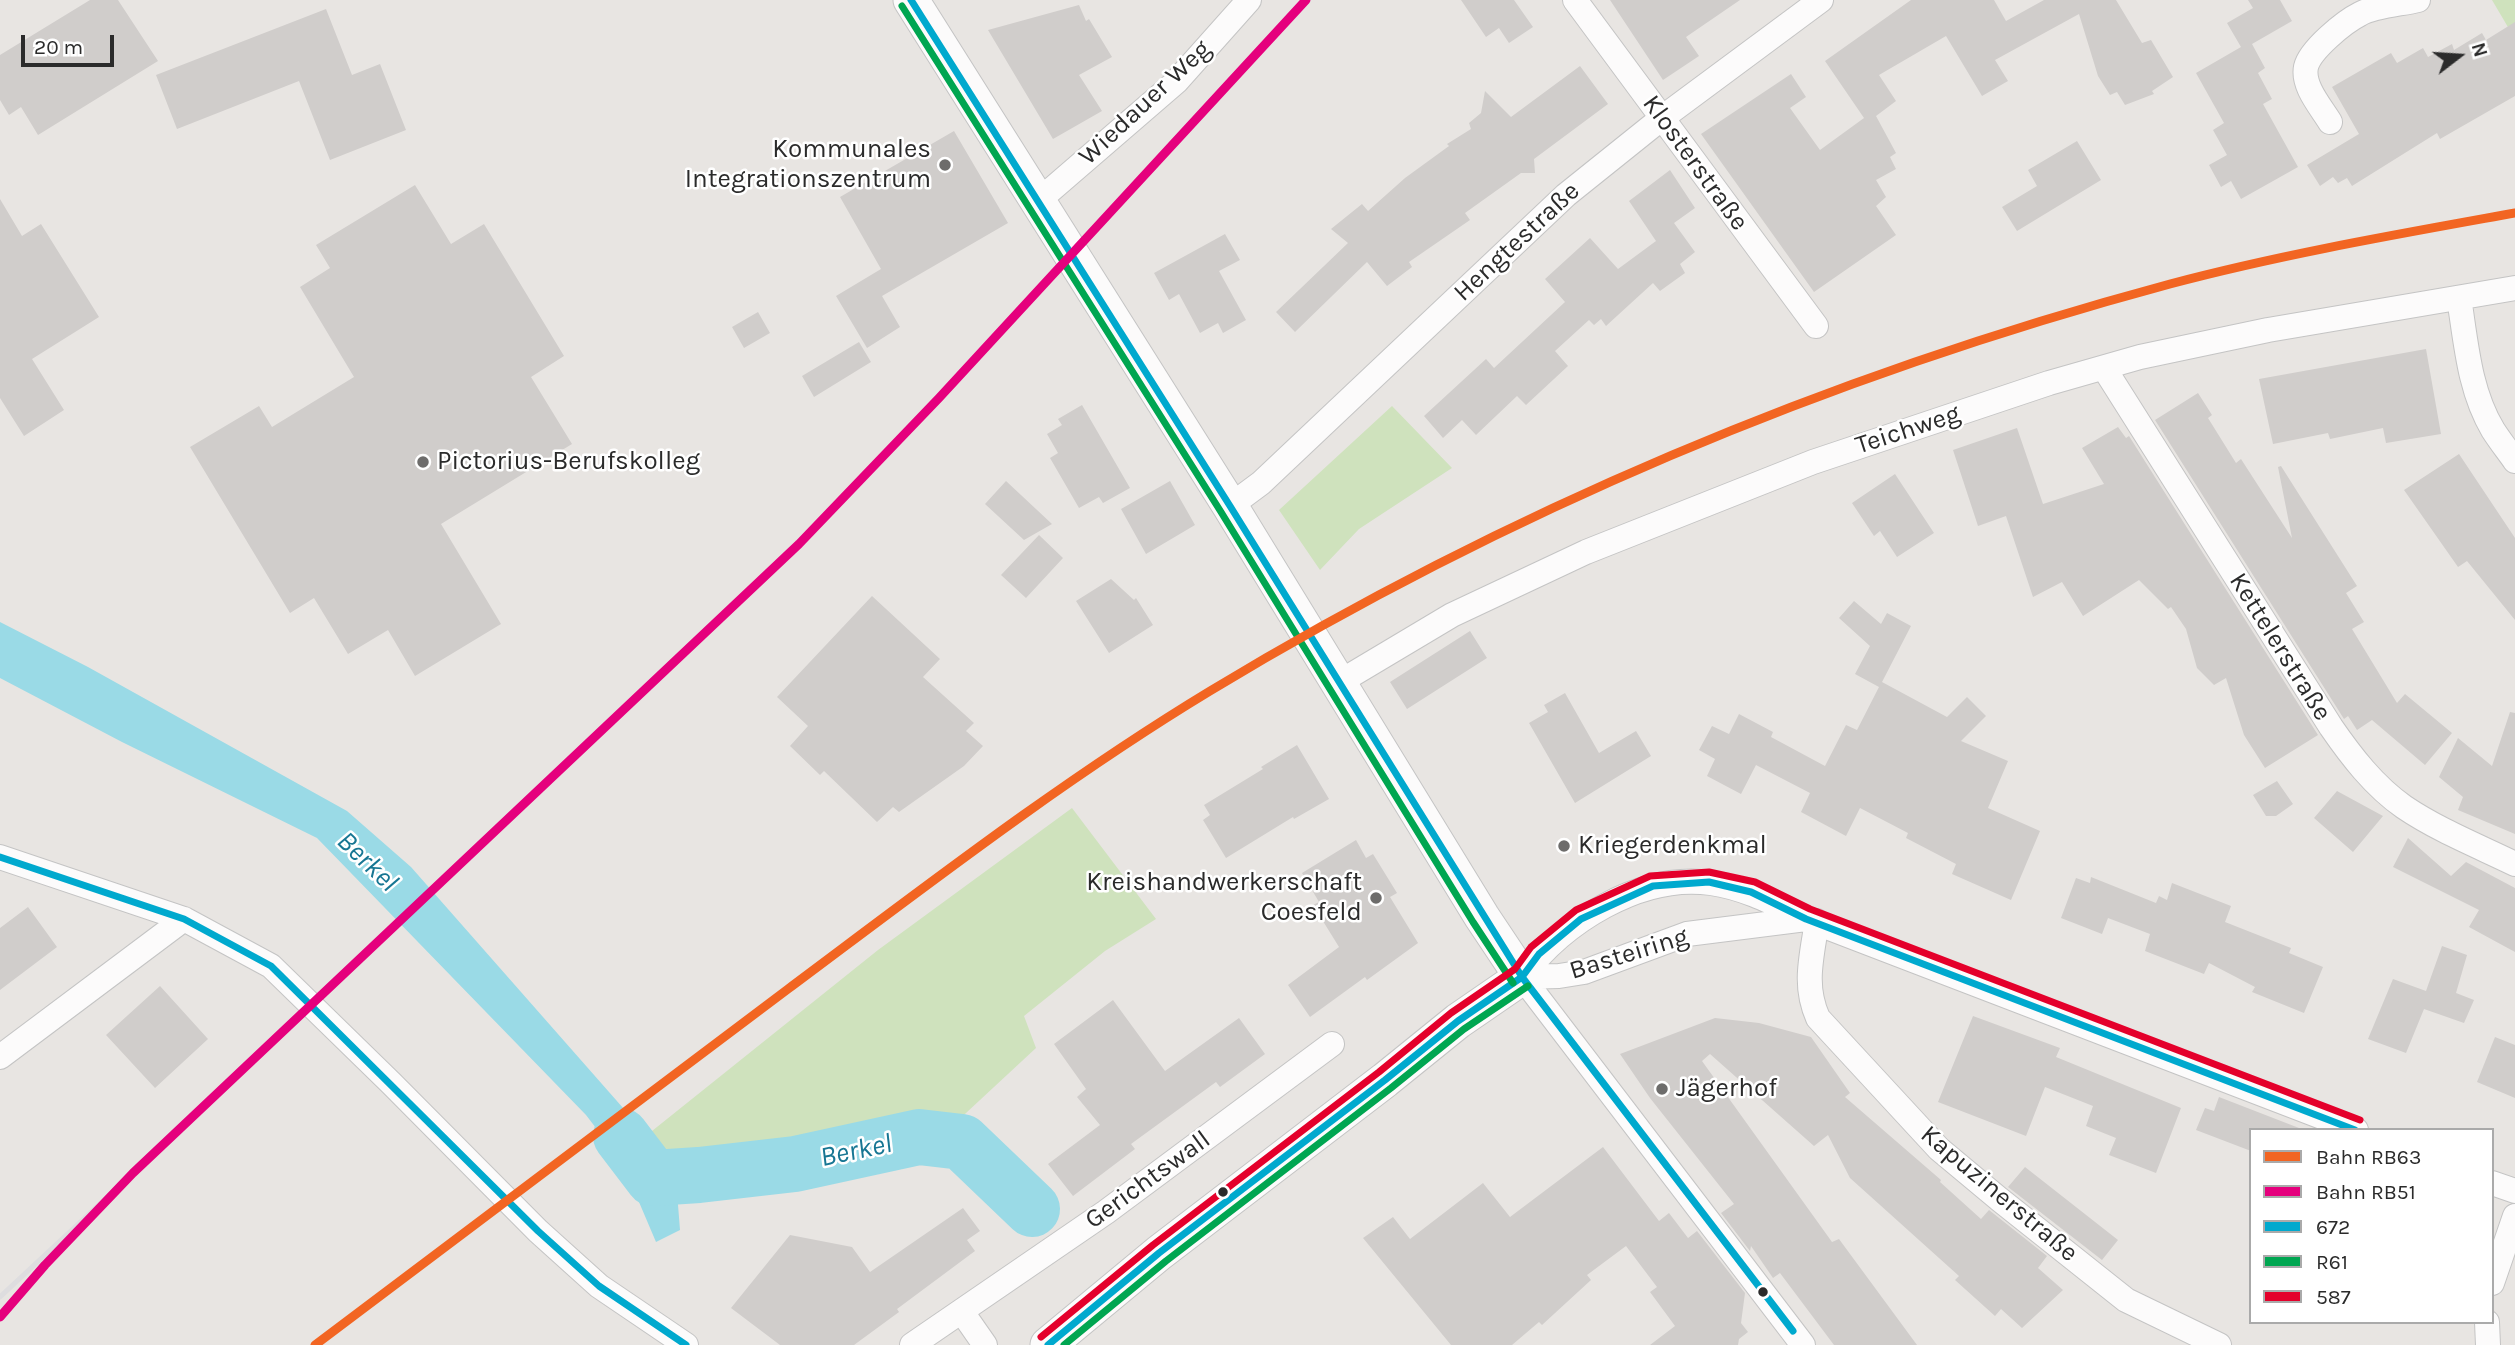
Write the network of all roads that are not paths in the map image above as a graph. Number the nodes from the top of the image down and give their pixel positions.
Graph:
1 (911, 0) edge
2 (1249, 0) edge
3 (1575, 0) edge
4 (1821, 0) edge
5 (2418, 0) edge
6 (2356, 6) edge
7 (1661, 118) junction
8 (2330, 122) dead end
9 (1037, 202) junction
10 (2515, 288) edge
11 (2459, 298) junction
12 (1816, 326) dead end
13 (2104, 368) junction
14 (2515, 461) edge
15 (1230, 506) junction
16 (1338, 683) junction
17 (0, 857) edge
18 (2515, 863) edge
19 (184, 919) junction
20 (1811, 920) junction
21 (1522, 976) junction
22 (1332, 1044) dead end
23 (0, 1057) edge
24 (2351, 1128) edge
25 (2494, 1183) edge
26 (2515, 1191) edge
27 (2515, 1216) edge
28 (2494, 1277) edge
29 (962, 1312) junction
30 (2487, 1324) edge
31 (1791, 1341) edge
32 (681, 1343) edge
33 (912, 1345) edge
34 (985, 1345) edge
35 (1048, 1345) edge
36 (2219, 1345) edge
37 (2487, 1345) edge

1 - 9 street
2 - 9 street, Wiedauer Weg
3 - 7 street, Klosterstraße
4 - 7 street, Hengtestraße
5 - 6 street
6 - 8 street
7 - 12 street, Klosterstraße
7 - 15 street, Hengtestraße
9 - 15 street
10 - 11 street, Teichweg
11 - 13 street, Teichweg
11 - 14 street
13 - 16 street, Teichweg
13 - 18 street, Kettelerstraße
15 - 16 street
16 - 21 street
17 - 19 street
19 - 23 street
19 - 32 street
20 - 21 street, Basteiring
20 - 21 street, Basteiring
20 - 24 street, Basteiring
20 - 36 street, Kapuzinerstraße
21 - 31 street
21 - 35 street
22 - 29 street, Gerichtswall
25 - 26 street
27 - 28 street
29 - 33 street, Gerichtswall
29 - 34 street
30 - 37 street

